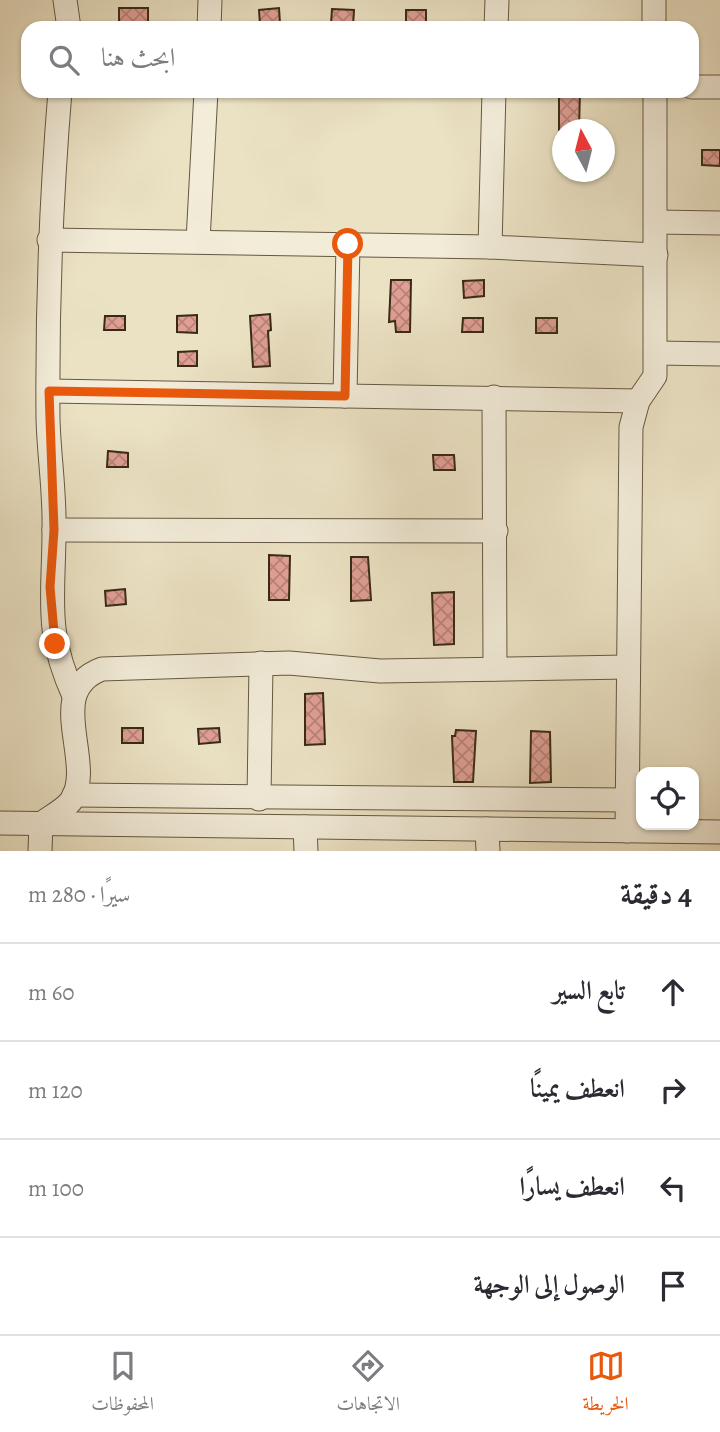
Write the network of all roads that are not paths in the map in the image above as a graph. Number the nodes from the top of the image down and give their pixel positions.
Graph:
1 (65, 0) edge
2 (210, 0) edge
3 (497, 0) edge
4 (654, 0) edge
5 (68, 21) edge
6 (209, 21) edge
7 (496, 21) edge
8 (654, 21) edge
9 (699, 87) edge
10 (720, 87) edge
11 (59, 98) edge
12 (206, 98) edge
13 (494, 98) edge
14 (654, 98) edge
15 (656, 222) junction
16 (720, 223) edge
17 (49, 240) junction
18 (198, 241) junction
19 (348, 244) junction
20 (490, 247) junction
21 (656, 255) junction
22 (656, 353) junction
23 (720, 354) edge
24 (49, 391) junction
25 (345, 396) junction
26 (494, 397) junction
27 (638, 401) junction
28 (54, 530) junction
29 (496, 531) junction
30 (261, 663) junction
31 (628, 667) junction
32 (495, 669) junction
33 (74, 696) junction
34 (74, 795) junction
35 (259, 799) junction
36 (627, 800) junction
37 (0, 823) edge
38 (41, 824) junction
39 (305, 827) junction
40 (627, 831) junction
41 (720, 832) edge
42 (487, 840) edge
43 (40, 851) edge
44 (306, 851) edge

1 - 5 street
2 - 6 street
3 - 7 street
4 - 8 street
9 - 10 street
11 - 17 street
12 - 18 street
13 - 20 street
14 - 15 street
15 - 16 street
15 - 21 street
17 - 18 street
17 - 24 street
18 - 19 street
19 - 20 street
19 - 25 street
20 - 21 street
21 - 22 street
22 - 23 street
22 - 27 street
24 - 25 street
24 - 28 street
25 - 26 street
26 - 27 street
26 - 29 street
27 - 31 street
28 - 29 street
28 - 33 street
29 - 32 street
30 - 32 street
30 - 33 street
30 - 35 street
31 - 32 street
31 - 36 street
33 - 34 street
34 - 35 street
34 - 38 street
35 - 36 street
36 - 40 street
37 - 38 street
38 - 39 street
38 - 43 street
39 - 42 street
39 - 44 street
40 - 41 street
40 - 42 street

